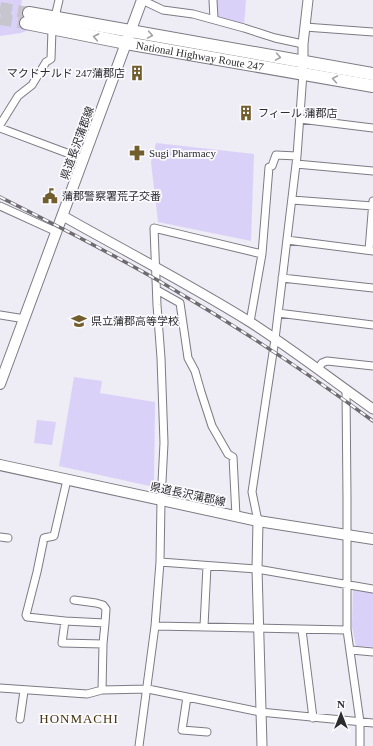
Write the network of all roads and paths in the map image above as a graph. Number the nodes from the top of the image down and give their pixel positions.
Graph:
1 (59, 0) edge
2 (142, 0) edge
3 (213, 0) edge
4 (308, 0) edge
5 (55, 17) junction
6 (214, 19) junction
7 (305, 27) junction
8 (52, 29) junction
9 (373, 32) edge
10 (128, 37) junction
11 (303, 44) junction
12 (303, 67) junction
13 (373, 74) edge
14 (373, 86) edge
15 (300, 119) junction
16 (0, 126) edge
17 (373, 128) edge
18 (297, 156) junction
19 (83, 159) junction
20 (296, 164) junction
21 (373, 171) edge
22 (292, 200) junction
23 (373, 201) edge
24 (0, 206) edge
25 (372, 206) edge
26 (63, 216) junction
27 (57, 232) junction
28 (287, 240) junction
29 (371, 250) edge
30 (262, 254) junction
31 (157, 268) junction
32 (282, 278) junction
33 (373, 288) edge
34 (157, 290) junction
35 (278, 313) junction
36 (0, 315) edge
37 (25, 319) junction
38 (250, 322) junction
39 (373, 325) edge
40 (275, 339) junction
41 (373, 366) edge
42 (318, 369) junction
43 (0, 384) edge
44 (346, 389) junction
45 (373, 409) edge
46 (0, 465) edge
47 (67, 480) junction
48 (161, 501) junction
49 (236, 516) junction
50 (258, 520) junction
51 (347, 534) junction
52 (0, 537) edge
53 (8, 538) dead end
54 (373, 539) edge
55 (160, 562) junction
56 (207, 566) junction
57 (258, 569) junction
58 (348, 585) junction
59 (373, 589) edge
60 (74, 600) dead end
61 (65, 621) junction
62 (105, 623) junction
63 (155, 626) junction
64 (204, 626) junction
65 (259, 628) junction
66 (302, 630) junction
67 (347, 630) junction
68 (103, 644) junction
69 (351, 650) junction
70 (373, 652) edge
71 (0, 688) edge
72 (148, 689) junction
73 (102, 690) junction
74 (24, 691) junction
75 (187, 697) junction
76 (260, 712) junction
77 (313, 718) junction
78 (20, 719) dead end
79 (360, 722) junction
80 (373, 723) edge
81 (207, 732) dead end
82 (139, 746) edge
83 (262, 746) edge
84 (360, 746) edge

1 - 5 street
2 - 6 street
2 - 10 main road, 県道長沢蒲郡線
3 - 6 street
4 - 7 street
5 - 8 highway, National Highway Route 247
5 - 10 highway, National Highway Route 247
6 - 11 street
7 - 9 street
7 - 11 street
10 -> 8 highway, National Highway Route 247
8 - 16 street
10 - 12 highway, National Highway Route 247
10 - 19 main road, 県道長沢蒲郡線
11 - 12 street
12 - 13 highway, National Highway Route 247
14 -> 12 highway, National Highway Route 247
12 - 15 street
15 - 17 street
15 - 18 street
16 - 19 street
18 - 20 street
18 - 30 street
19 - 26 main road, 県道長沢蒲郡線
20 - 21 street
20 - 22 street
22 - 25 street
22 - 28 street
23 - 25 street
24 - 27 street
25 - 29 street
26 - 27 main road, 県道長沢蒲郡線
26 - 31 street
27 - 37 main road, 県道長沢蒲郡線
28 - 29 street
28 - 32 street
30 - 31 street
30 - 38 street
31 - 34 street
31 - 38 street
32 - 33 street
32 - 35 street
34 - 48 street
34 - 49 street
35 - 39 street
35 - 40 street
36 - 37 street
37 - 43 main road, 県道長沢蒲郡線
38 - 40 street
40 - 42 street
40 - 50 street
41 - 42 street
42 - 44 street
44 - 45 street
44 - 51 street
46 - 47 main road, 県道長沢蒲郡線
47 - 48 main road, 県道長沢蒲郡線
47 - 61 street
48 - 49 main road, 県道長沢蒲郡線
48 - 55 street
49 - 50 main road, 県道長沢蒲郡線
50 - 51 main road, 県道長沢蒲郡線
50 - 57 street
51 - 54 main road, 県道長沢蒲郡線
51 - 58 street
52 - 53 street
55 - 56 street
55 - 63 street
56 - 57 street
56 - 64 street
57 - 58 street
57 - 65 street
58 - 59 street
58 - 67 street
60 - 62 street
61 - 62 street
61 - 68 street
62 - 68 street
63 - 64 street
63 - 72 street
64 - 65 street
65 - 66 street
65 - 76 street
66 - 67 street
66 - 77 street
67 - 69 street
68 - 73 street
69 - 70 street
69 - 79 street
71 - 74 street
72 - 73 street
72 - 75 street
72 - 82 street
73 - 74 street
74 - 78 street
75 - 76 street
75 - 81 street
76 - 77 street
76 - 83 street
77 - 79 street
79 - 80 street
79 - 84 street

